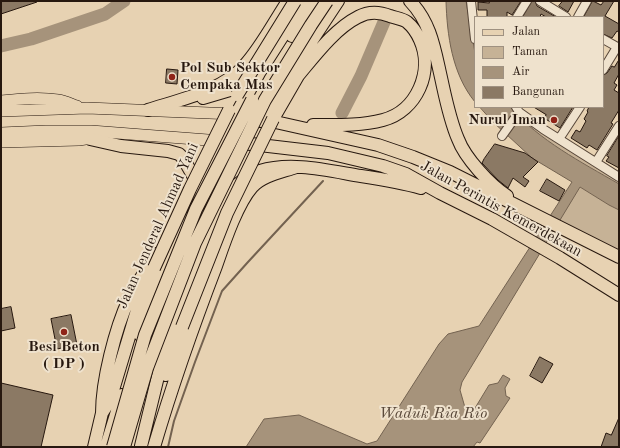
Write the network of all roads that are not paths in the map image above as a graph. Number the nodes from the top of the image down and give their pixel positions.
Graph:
1 (288, 1) edge
2 (295, 1) edge
3 (305, 1) edge
4 (315, 1) edge
5 (327, 1) edge
6 (338, 1) edge
7 (347, 1) edge
8 (410, 1) edge
9 (471, 1) edge
10 (527, 1) edge
11 (540, 1) edge
12 (588, 1) edge
13 (518, 16) edge
14 (564, 16) edge
15 (579, 16) edge
16 (474, 30) edge
17 (604, 40) edge
18 (618, 48) edge
19 (604, 69) edge
20 (259, 73) junction
21 (296, 78) junction
22 (1, 101) edge
23 (176, 101) junction
24 (87, 108) junction
25 (579, 108) edge
26 (148, 110) junction
27 (1, 111) edge
28 (518, 111) edge
29 (232, 112) junction
30 (267, 119) junction
31 (619, 126) edge
32 (241, 129) junction
33 (330, 129) junction
34 (110, 132) junction
35 (1, 133) edge
36 (503, 135) dead end
37 (90, 139) junction
38 (559, 139) junction
39 (221, 141) junction
40 (1, 142) edge
41 (248, 144) junction
42 (596, 162) junction
43 (296, 167) junction
44 (619, 177) edge
45 (199, 186) junction
46 (440, 193) junction
47 (225, 194) junction
48 (527, 210) junction
49 (184, 217) junction
50 (177, 234) junction
51 (158, 251) junction
52 (619, 257) edge
53 (619, 294) edge
54 (102, 413) junction
55 (140, 446) edge
56 (94, 447) edge
57 (106, 447) edge
58 (113, 447) edge
59 (124, 447) edge
60 (154, 447) edge

1 - 23 highway
2 - 29 highway, bridge
3 - 20 highway
4 - 58 highway, bridge
5 - 59 highway, bridge
6 - 30 highway
7 - 21 highway
8 - 48 highway
9 - 16 street
10 - 13 street
11 - 14 street
12 - 15 street
17 - 18 street
18 - 19 street
20 - 23 highway
20 - 29 highway
21 - 30 highway
21 - 33 highway
22 - 24 main road
23 - 26 highway
24 - 26 main road
24 - 27 main road
25 - 38 street
26 - 29 main road
28 - 36 street
28 - 38 street
29 - 30 highway
29 - 32 highway
29 - 39 highway, Jalan Jenderal Ahmad Yani
29 - 54 highway, Jalan Jenderal Ahmad Yani, bridge
30 - 32 highway
30 - 33 highway
30 - 41 highway
30 - 55 highway, bridge
31 - 42 street
32 - 39 highway
32 - 41 highway
33 - 48 highway, Jalan Perintis Kemerdekaan
34 - 35 main road
34 - 37 main road
34 - 39 main road
37 - 40 main road
37 - 45 highway
38 - 42 street
39 - 41 highway, Jalan Perintis Kemerdekaan
39 - 45 highway, Jalan Jenderal Ahmad Yani
41 - 46 highway, Jalan Perintis Kemerdekaan
41 - 47 highway
42 - 44 street
43 - 46 highway
43 - 47 highway
43 - 60 highway
45 - 49 highway, Jalan Jenderal Ahmad Yani
46 - 53 highway, Jalan Perintis Kemerdekaan
47 - 55 highway
48 - 52 highway, Jalan Perintis Kemerdekaan
49 - 50 highway, Jalan Jenderal Ahmad Yani
49 - 51 highway
50 - 51 highway
50 - 57 highway, Jalan Jenderal Ahmad Yani
51 - 54 highway
54 - 56 highway, Jalan Jenderal Ahmad Yani

